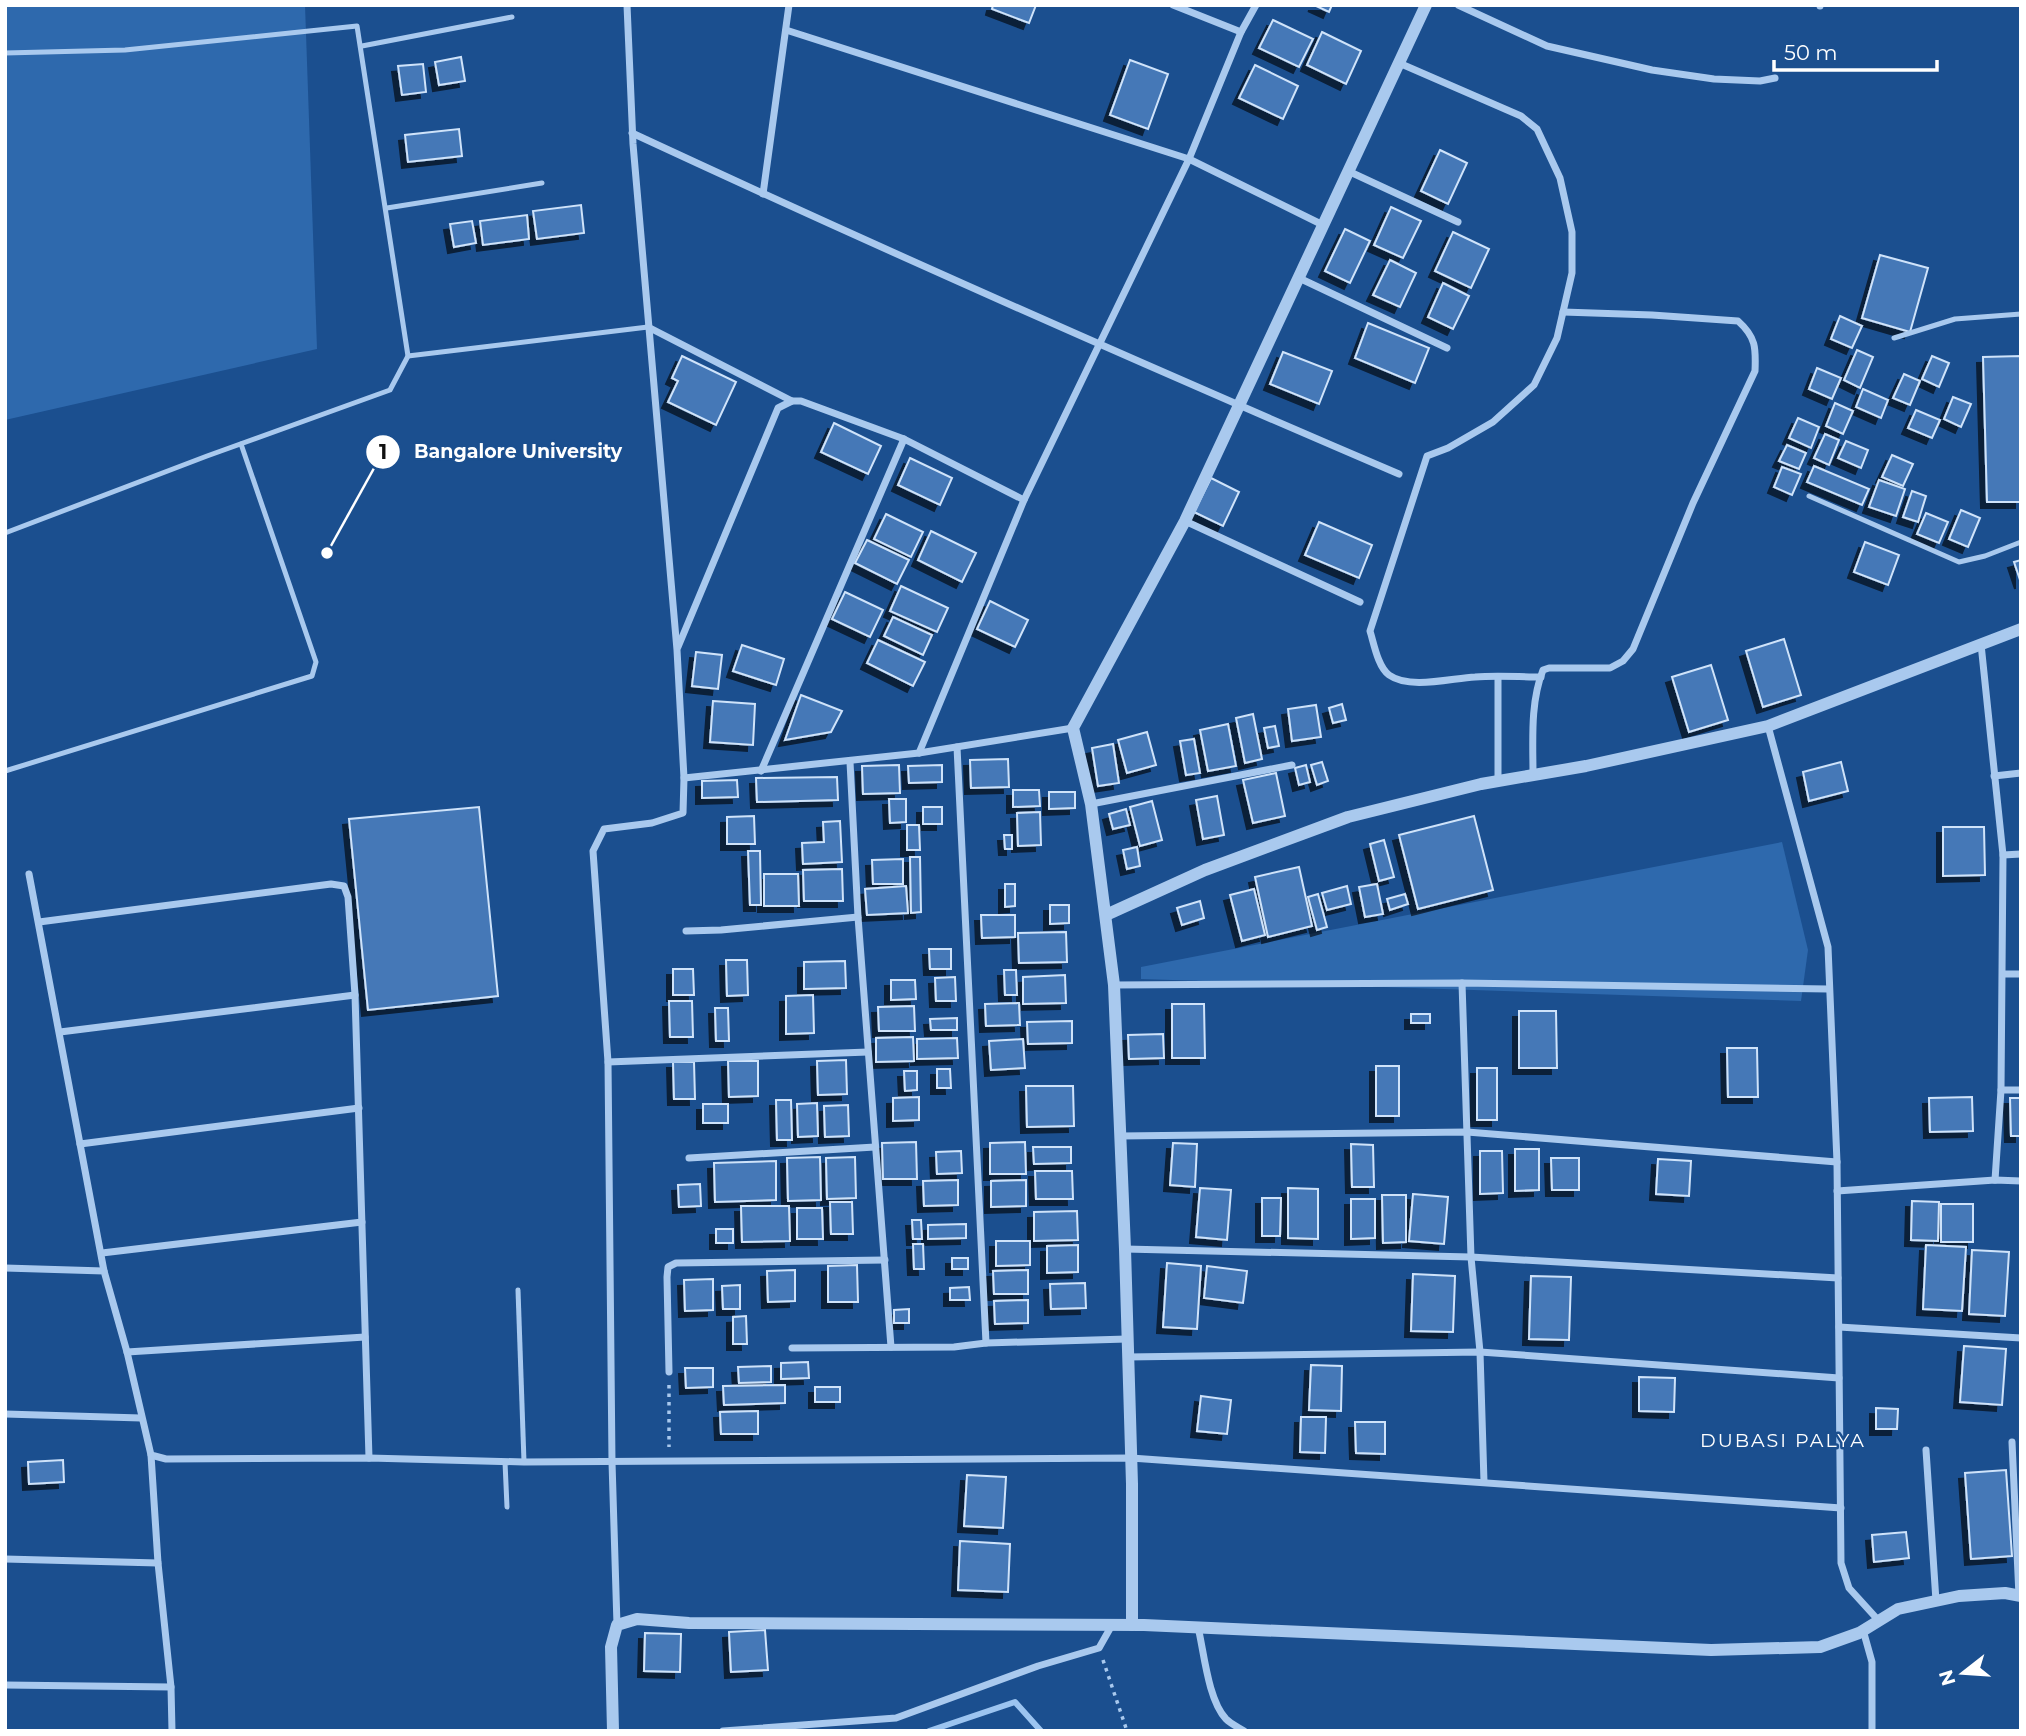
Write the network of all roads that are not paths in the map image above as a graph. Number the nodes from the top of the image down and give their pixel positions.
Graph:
1 (627, 5) edge
2 (789, 5) edge
3 (1173, 5) edge
4 (1256, 5) edge
5 (1426, 5) edge
6 (1458, 5) edge
7 (512, 17) dead end
8 (786, 30) junction
9 (1241, 32) junction
10 (362, 46) junction
11 (5, 53) edge
12 (1399, 63) junction
13 (1775, 78) dead end
14 (632, 133) junction
15 (1189, 159) junction
16 (1348, 171) junction
17 (542, 183) dead end
18 (763, 194) junction
19 (387, 208) junction
20 (1458, 222) dead end
21 (1323, 225) junction
22 (1298, 278) junction
23 (1563, 312) junction
24 (2021, 314) edge
25 (648, 327) junction
26 (1894, 338) dead end
27 (1100, 343) junction
28 (1447, 348) dead end
29 (408, 356) junction
30 (792, 401) junction
31 (1238, 405) junction
32 (904, 439) junction
33 (241, 444) junction
34 (1399, 474) dead end
35 (1809, 496) dead end
36 (1024, 500) junction
37 (1185, 521) junction
38 (5, 534) edge
39 (2021, 542) edge
40 (1360, 603) dead end
41 (2021, 629) edge
42 (1981, 643) junction
43 (677, 650) junction
44 (1498, 677) junction
45 (1541, 677) junction
46 (1768, 726) junction
47 (1073, 728) junction
48 (957, 747) junction
49 (919, 753) junction
50 (850, 762) junction
51 (1292, 765) dead end
52 (5, 771) edge
53 (761, 771) junction
54 (2021, 773) edge
55 (1533, 775) junction
56 (1994, 776) junction
57 (684, 778) junction
58 (1497, 781) junction
59 (1091, 804) junction
60 (2021, 854) edge
61 (2003, 855) junction
62 (29, 874) dead end
63 (1106, 915) junction
64 (858, 917) junction
65 (39, 922) junction
66 (686, 931) dead end
67 (2003, 974) junction
68 (2021, 974) edge
69 (1462, 983) junction
70 (1114, 985) junction
71 (1828, 989) junction
72 (355, 995) junction
73 (60, 1032) junction
74 (868, 1052) junction
75 (608, 1062) junction
76 (2001, 1090) junction
77 (2021, 1090) edge
78 (359, 1108) junction
79 (1467, 1132) junction
80 (1120, 1136) junction
81 (80, 1144) junction
82 (875, 1147) junction
83 (689, 1158) dead end
84 (1837, 1161) junction
85 (1995, 1180) junction
86 (2021, 1181) edge
87 (1837, 1191) junction
88 (362, 1222) junction
89 (1125, 1249) junction
90 (102, 1252) junction
91 (1471, 1257) junction
92 (885, 1260) junction
93 (5, 1268) edge
94 (104, 1271) junction
95 (1838, 1278) junction
96 (518, 1290) dead end
97 (1839, 1327) junction
98 (365, 1337) junction
99 (2021, 1338) edge
100 (1127, 1339) junction
101 (986, 1343) junction
102 (792, 1348) dead end
103 (891, 1348) junction
104 (127, 1352) junction
105 (1480, 1352) junction
106 (1126, 1357) junction
107 (669, 1372) road end
108 (1839, 1378) junction
109 (5, 1414) edge
110 (142, 1418) junction
111 (2012, 1442) dead end
112 (1926, 1450) dead end
113 (150, 1454) junction
114 (369, 1458) junction
115 (1131, 1458) junction
116 (505, 1462) junction
117 (524, 1462) junction
118 (612, 1462) junction
119 (1484, 1482) junction
120 (507, 1507) dead end
121 (1841, 1508) junction
122 (5, 1559) edge
123 (158, 1563) junction
124 (2020, 1596) edge
125 (1936, 1601) junction
126 (1879, 1620) junction
127 (617, 1625) junction
128 (1113, 1625) junction
129 (1132, 1625) junction
130 (1198, 1627) junction
131 (1863, 1630) junction
132 (5, 1685) edge
133 (172, 1687) junction
134 (172, 1731) edge
135 (613, 1731) edge
136 (723, 1731) edge
137 (1244, 1731) edge
138 (1872, 1731) edge

1 - 14 street
2 - 8 street
3 - 9 street
4 - 9 street
5 - 12 street
6 - 13 street
7 - 10 lane
8 - 15 street
8 - 18 street
9 - 15 street
10 - 11 lane
10 - 19 lane
12 - 16 street
12 - 23 street
14 - 18 street
14 - 25 street
15 - 21 street
15 - 27 street
16 - 20 street
16 - 21 street
17 - 19 lane
18 - 27 street
19 - 29 lane
21 - 22 street
22 - 28 street
22 - 31 street
23 - 44 street
23 - 45 street
24 - 26 lane
25 - 29 lane
25 - 30 street
25 - 43 street
27 - 31 street
27 - 36 street
29 - 33 lane
30 - 32 street
30 - 43 street
31 - 34 street
31 - 37 street
32 - 36 street
32 - 53 street
33 - 38 lane
33 - 52 lane
35 - 39 lane
36 - 49 street
37 - 40 street
37 - 47 street
41 - 42 street
42 - 46 street
42 - 56 street
43 - 57 street
44 - 45 street
44 - 58 street
45 - 55 street
46 - 55 street
46 - 71 street
47 - 48 street
47 - 59 street
48 - 49 street
48 - 101 street
49 - 50 street
50 - 53 street
50 - 64 street
51 - 59 street
53 - 57 street
54 - 56 street
55 - 58 street
56 - 61 street
57 - 75 street
58 - 63 street
59 - 63 street
60 - 61 street
61 - 67 street
62 - 65 street
63 - 70 street
64 - 66 street
64 - 74 street
65 - 72 street
65 - 73 street
67 - 68 street
67 - 76 street
69 - 70 street
69 - 71 street
69 - 79 street
70 - 80 street
71 - 84 street
72 - 73 street
72 - 78 street
73 - 81 street
74 - 75 street
74 - 82 street
75 - 118 street
76 - 77 street
76 - 85 street
78 - 81 street
78 - 88 street
79 - 80 street
79 - 84 street
79 - 91 street
80 - 89 street
81 - 90 street
82 - 83 street
82 - 92 street
84 - 87 street
85 - 86 street
85 - 87 street
87 - 95 street
88 - 90 street
88 - 98 street
89 - 91 street
89 - 100 street
90 - 94 street
91 - 95 street
91 - 105 street
92 - 103 street
92 - 107 street
93 - 94 street
94 - 104 street
95 - 97 street
96 - 117 lane
97 - 99 street
97 - 108 street
98 - 104 street
98 - 114 street
100 - 101 street
100 - 106 street
101 - 103 street
102 - 103 street
104 - 110 street
105 - 106 street
105 - 108 street
105 - 119 street
106 - 115 street
108 - 121 street
109 - 110 street
110 - 113 street
111 - 124 street
112 - 125 street
113 - 114 street
113 - 123 street
114 - 116 street
115 - 118 street
115 - 119 street
115 - 129 street
116 - 117 street
116 - 120 lane
117 - 118 street
118 - 127 street
119 - 121 street
121 - 126 street
122 - 123 street
123 - 133 street
124 - 125 street
125 - 126 street
126 - 131 street
127 - 128 street
127 - 135 street
128 - 129 street
128 - 136 street
129 - 130 street
130 - 131 street
130 - 137 street
131 - 138 street
132 - 133 street
133 - 134 street

